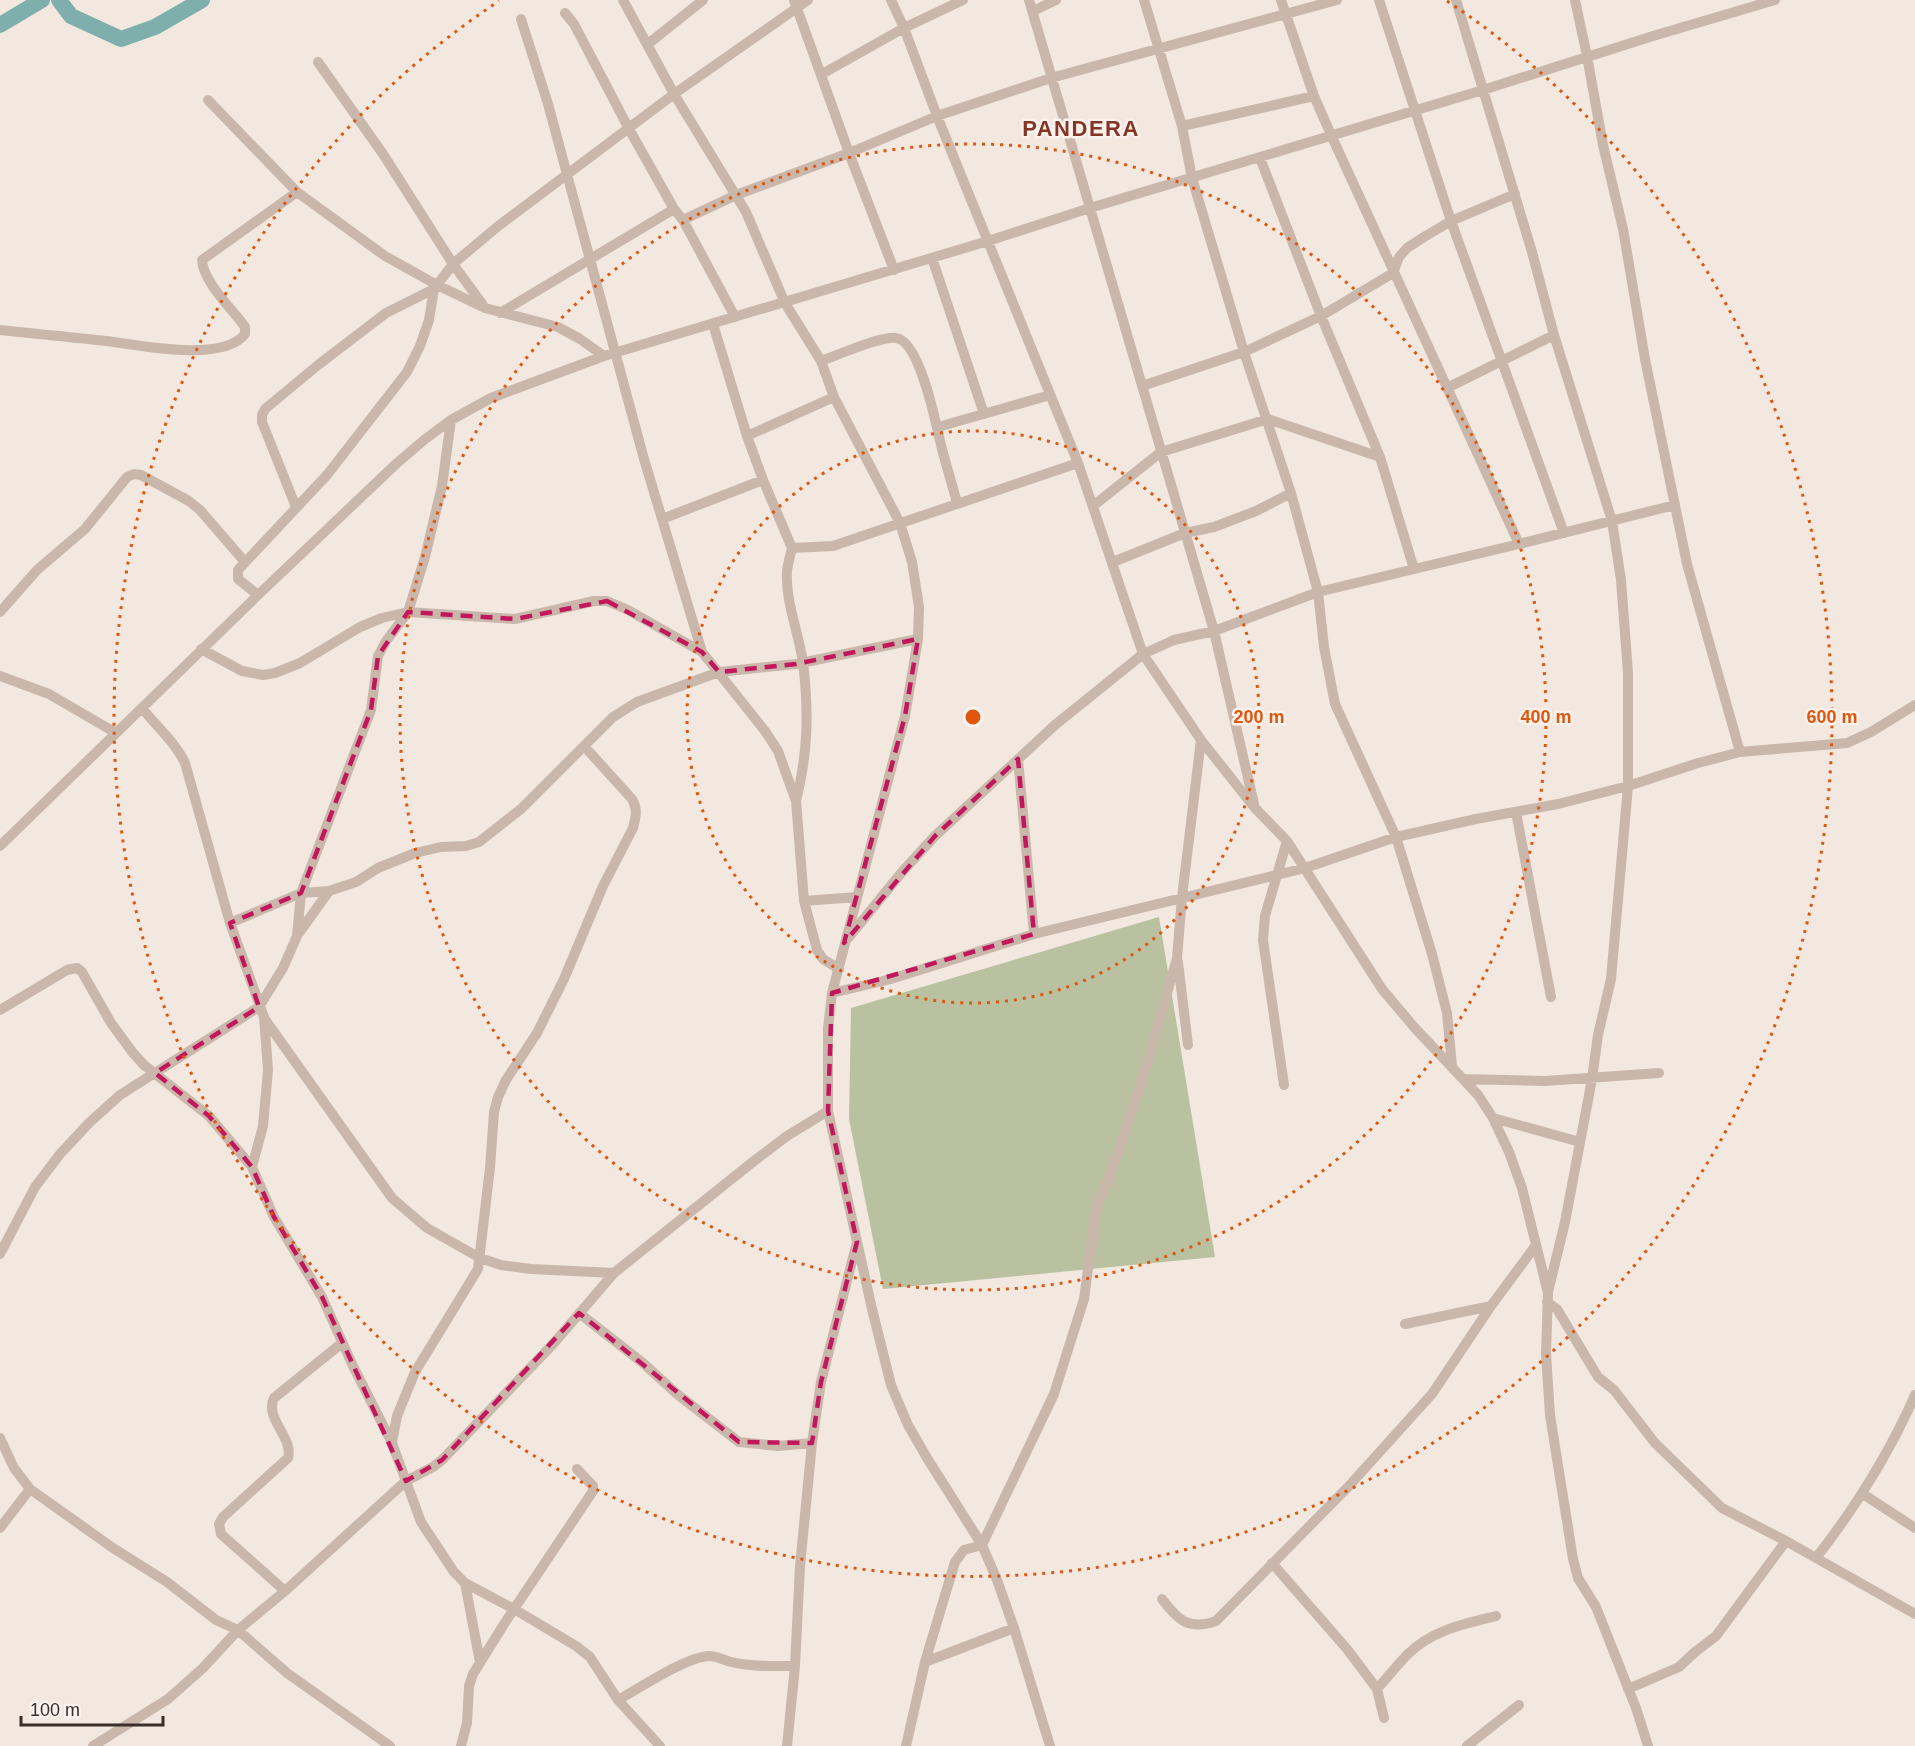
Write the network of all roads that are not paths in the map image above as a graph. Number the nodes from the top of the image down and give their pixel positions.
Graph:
1 (623, 0) edge
2 (703, 0) edge
3 (808, 0) edge
4 (891, 0) edge
5 (963, 0) edge
6 (1056, 0) edge
7 (1281, 0) edge
8 (1337, 0) edge
9 (1379, 0) edge
10 (1456, 0) edge
11 (1575, 0) edge
12 (1775, 0) edge
13 (1146, 1) edge
14 (796, 5) edge
15 (1031, 5) edge
16 (565, 13) dead end
17 (1286, 14) junction
18 (521, 18) dead end
19 (904, 28) junction
20 (648, 44) junction
21 (1159, 47) junction
22 (1587, 56) junction
23 (318, 62) dead end
24 (822, 74) junction
25 (1051, 78) junction
26 (1483, 90) junction
27 (674, 94) junction
28 (1314, 96) junction
29 (208, 100) dead end
30 (1414, 111) junction
31 (937, 116) junction
32 (1182, 126) junction
33 (629, 129) junction
34 (1332, 136) junction
35 (849, 153) junction
36 (1260, 158) junction
37 (568, 176) junction
38 (1192, 178) junction
39 (297, 192) junction
40 (1515, 194) junction
41 (736, 195) junction
42 (1090, 208) junction
43 (675, 209) junction
44 (683, 220) junction
45 (1451, 221) junction
46 (988, 241) junction
47 (591, 258) junction
48 (932, 258) junction
49 (453, 264) junction
50 (894, 270) junction
51 (1393, 273) junction
52 (435, 287) junction
53 (785, 303) junction
54 (485, 308) junction
55 (500, 313) junction
56 (1322, 316) junction
57 (735, 317) junction
58 (712, 324) junction
59 (0, 330) edge
60 (1554, 335) junction
61 (616, 352) junction
62 (1244, 352) junction
63 (604, 356) junction
64 (1501, 359) junction
65 (821, 361) junction
66 (1142, 386) junction
67 (1447, 388) junction
68 (1050, 395) junction
69 (834, 398) junction
70 (984, 414) junction
71 (1268, 419) junction
72 (451, 420) junction
73 (939, 427) junction
74 (747, 436) junction
75 (1161, 452) junction
76 (1380, 457) junction
77 (1078, 463) junction
78 (763, 480) junction
79 (1291, 493) junction
80 (957, 503) junction
81 (1675, 505) junction
82 (1093, 506) junction
83 (296, 507) junction
84 (662, 519) junction
85 (1612, 521) junction
86 (900, 523) junction
87 (1185, 533) junction
88 (1564, 533) junction
89 (1519, 544) junction
90 (792, 548) junction
91 (245, 562) junction
92 (1113, 562) junction
93 (1414, 568) junction
94 (1318, 592) junction
95 (258, 595) junction
96 (0, 612) edge
97 (408, 612) junction
98 (1214, 630) junction
99 (918, 639) junction
100 (201, 650) junction
101 (702, 652) junction
102 (1143, 654) junction
103 (803, 663) junction
104 (718, 672) junction
105 (0, 676) edge
106 (1915, 705) edge
107 (142, 708) junction
108 (116, 733) junction
109 (1201, 740) junction
110 (584, 747) junction
111 (1740, 752) junction
112 (1018, 759) junction
113 (1628, 786) junction
114 (796, 801) junction
115 (1254, 807) junction
116 (1516, 812) junction
117 (1396, 837) junction
118 (1287, 841) junction
119 (0, 846) edge
120 (1305, 868) junction
121 (1279, 874) junction
122 (329, 891) junction
123 (301, 893) junction
124 (857, 897) junction
125 (1182, 897) junction
126 (804, 901) junction
127 (230, 923) junction
128 (1034, 934) junction
129 (297, 936) junction
130 (846, 940) junction
131 (1177, 958) junction
132 (839, 969) junction
133 (832, 993) junction
134 (1551, 997) dead end
135 (0, 1010) edge
136 (262, 1012) junction
137 (1188, 1045) dead end
138 (1452, 1066) junction
139 (155, 1073) junction
140 (1659, 1073) dead end
141 (1464, 1079) junction
142 (1592, 1079) junction
143 (1284, 1085) dead end
144 (828, 1111) junction
145 (1493, 1118) junction
146 (1580, 1142) junction
147 (252, 1167) junction
148 (857, 1242) junction
149 (1536, 1245) junction
150 (0, 1254) edge
151 (480, 1258) junction
152 (614, 1273) junction
153 (1548, 1298) junction
154 (1491, 1306) junction
155 (579, 1313) junction
156 (1405, 1324) dead end
157 (342, 1343) junction
158 (1915, 1395) edge
159 (0, 1438) edge
160 (392, 1443) junction
161 (812, 1443) junction
162 (577, 1469) dead end
163 (406, 1481) junction
164 (30, 1489) junction
165 (1863, 1494) junction
166 (0, 1528) edge
167 (1915, 1528) edge
168 (1786, 1541) junction
169 (982, 1545) junction
170 (1816, 1558) junction
171 (1272, 1563) junction
172 (465, 1583) junction
173 (285, 1591) junction
174 (1162, 1599) dead end
175 (514, 1609) junction
176 (1915, 1614) edge
177 (1496, 1616) dead end
178 (1014, 1628) junction
179 (238, 1630) junction
180 (480, 1662) junction
181 (925, 1662) junction
182 (795, 1666) junction
183 (1377, 1689) junction
184 (1628, 1689) junction
185 (618, 1700) junction
186 (1519, 1705) dead end
187 (1384, 1718) dead end
188 (93, 1746) edge
189 (390, 1746) edge
190 (461, 1746) edge
191 (660, 1746) edge
192 (787, 1746) edge
193 (906, 1746) edge
194 (1050, 1746) edge
195 (1467, 1746) edge
196 (1648, 1746) edge

1 - 20 street
2 - 20 street
3 - 14 street
4 - 19 street
5 - 19 street
6 - 15 street
7 - 17 street
8 - 17 street
9 - 30 street
10 - 26 street
11 - 22 street
12 - 22 street
13 - 21 street
14 - 24 street
14 - 27 street
15 - 25 street
16 - 33 street
17 - 21 street
17 - 28 street
18 - 37 street
19 - 24 street
19 - 31 street
20 - 27 street
21 - 25 street
21 - 32 street
22 - 26 street
22 - 81 street
23 - 49 street
24 - 35 street
25 - 31 street
25 - 42 street
26 - 30 street
26 - 40 street
27 - 33 street
27 - 41 street
28 - 32 street
28 - 34 street
29 - 39 street
30 - 34 street
30 - 45 street
31 - 35 street
31 - 46 street
32 - 38 street
33 - 37 street
33 - 43 street
34 - 36 street
34 - 51 street
35 - 41 street
35 - 50 street
36 - 38 street
36 - 56 street
37 - 47 street
37 - 49 street
38 - 42 street
38 - 62 street
39 - 52 street
39 - 59 street
40 - 45 street
40 - 60 street
41 - 44 street
41 - 53 street
42 - 46 street
42 - 66 street
43 - 44 street
43 - 47 street
44 - 57 street
45 - 51 street
45 - 64 street
46 - 48 street
46 - 68 street
47 - 55 street
47 - 61 street
48 - 50 street
48 - 70 street
49 - 52 street
49 - 54 street
50 - 53 street
51 - 56 street
51 - 67 street
52 - 54 street
52 - 83 street
52 - 83 street
53 - 57 street
53 - 65 street
54 - 55 street
55 - 63 street
56 - 62 street
56 - 76 street
57 - 58 street
58 - 61 street
58 - 74 street
60 - 64 street
60 - 85 street
61 - 63 street
61 - 84 street
62 - 66 street
62 - 71 street
63 - 72 street
64 - 67 street
64 - 88 street
65 - 69 street
65 - 73 street
66 - 75 street
67 - 89 street
68 - 70 street
68 - 77 street
69 - 74 street
69 - 86 street
70 - 73 street
71 - 75 street
71 - 76 street
71 - 79 street
72 - 95 street
72 - 97 street
73 - 80 street
74 - 78 street
75 - 82 street
75 - 87 street
76 - 93 street
77 - 80 street
77 - 82 street
78 - 84 street
78 - 90 street
79 - 87 street
79 - 94 street
80 - 86 street
81 - 85 street
81 - 111 street
82 - 92 street
83 - 91 street
84 - 101 street
85 - 88 street
85 - 113 street
86 - 90 street
86 - 99 street
87 - 92 street
87 - 98 street
88 - 89 street
89 - 93 street
90 - 103 street
91 - 95 street
91 - 96 street
92 - 102 street
93 - 94 street
94 - 98 street
94 - 117 street
95 - 100 street
97 - 100 street
97 - 101 street
97 - 123 street
98 - 102 street
98 - 115 street
99 - 103 street
99 - 124 street
100 - 107 street
101 - 104 street
102 - 109 street
102 - 112 street
103 - 104 street
103 - 114 street
104 - 110 street
104 - 114 street
105 - 108 street
106 - 111 street
107 - 108 street
107 - 127 street
108 - 119 street
109 - 115 street
109 - 125 street
110 - 122 street
110 - 151 street
111 - 113 street
112 - 128 street
112 - 130 street
113 - 116 street
113 - 142 street
114 - 126 street
115 - 118 street
116 - 117 street
116 - 134 street
117 - 120 street
117 - 138 street
118 - 120 street
118 - 121 street
120 - 121 street
120 - 138 street
121 - 125 street
121 - 143 street
122 - 123 street
122 - 129 street
123 - 127 street
123 - 129 street
124 - 126 street
124 - 130 street
125 - 128 street
125 - 131 street
126 - 132 street
127 - 136 street
128 - 133 street
129 - 136 street
130 - 132 street
131 - 137 street
131 - 169 street
132 - 133 street
133 - 144 street
135 - 139 street
136 - 139 street
136 - 147 street
136 - 151 street
138 - 141 street
139 - 147 street
139 - 150 street
140 - 142 street
141 - 142 street
141 - 145 street
142 - 146 street
144 - 148 street
144 - 152 street
145 - 146 street
145 - 149 street
146 - 153 street
147 - 157 street
148 - 161 street
148 - 169 street
149 - 153 street
149 - 154 street
151 - 152 street
151 - 160 street
152 - 155 street
153 - 168 street
153 - 184 street
154 - 156 street
154 - 171 street
155 - 161 street
155 - 163 street
157 - 160 street
157 - 173 street
158 - 165 street
159 - 164 street
160 - 163 street
161 - 182 street
162 - 175 street
163 - 172 street
163 - 173 street
164 - 166 street
164 - 179 street
165 - 167 street
165 - 170 street
168 - 170 street
168 - 184 street
169 - 178 street
169 - 181 street
170 - 176 street
171 - 174 street
171 - 183 street
172 - 175 street
172 - 180 street
173 - 179 street
175 - 180 street
175 - 185 street
177 - 183 street
178 - 181 street
178 - 194 street
179 - 188 street
179 - 189 street
180 - 190 street
181 - 193 street
182 - 185 street
182 - 192 street
183 - 187 street
184 - 196 street
185 - 191 street
186 - 195 street

